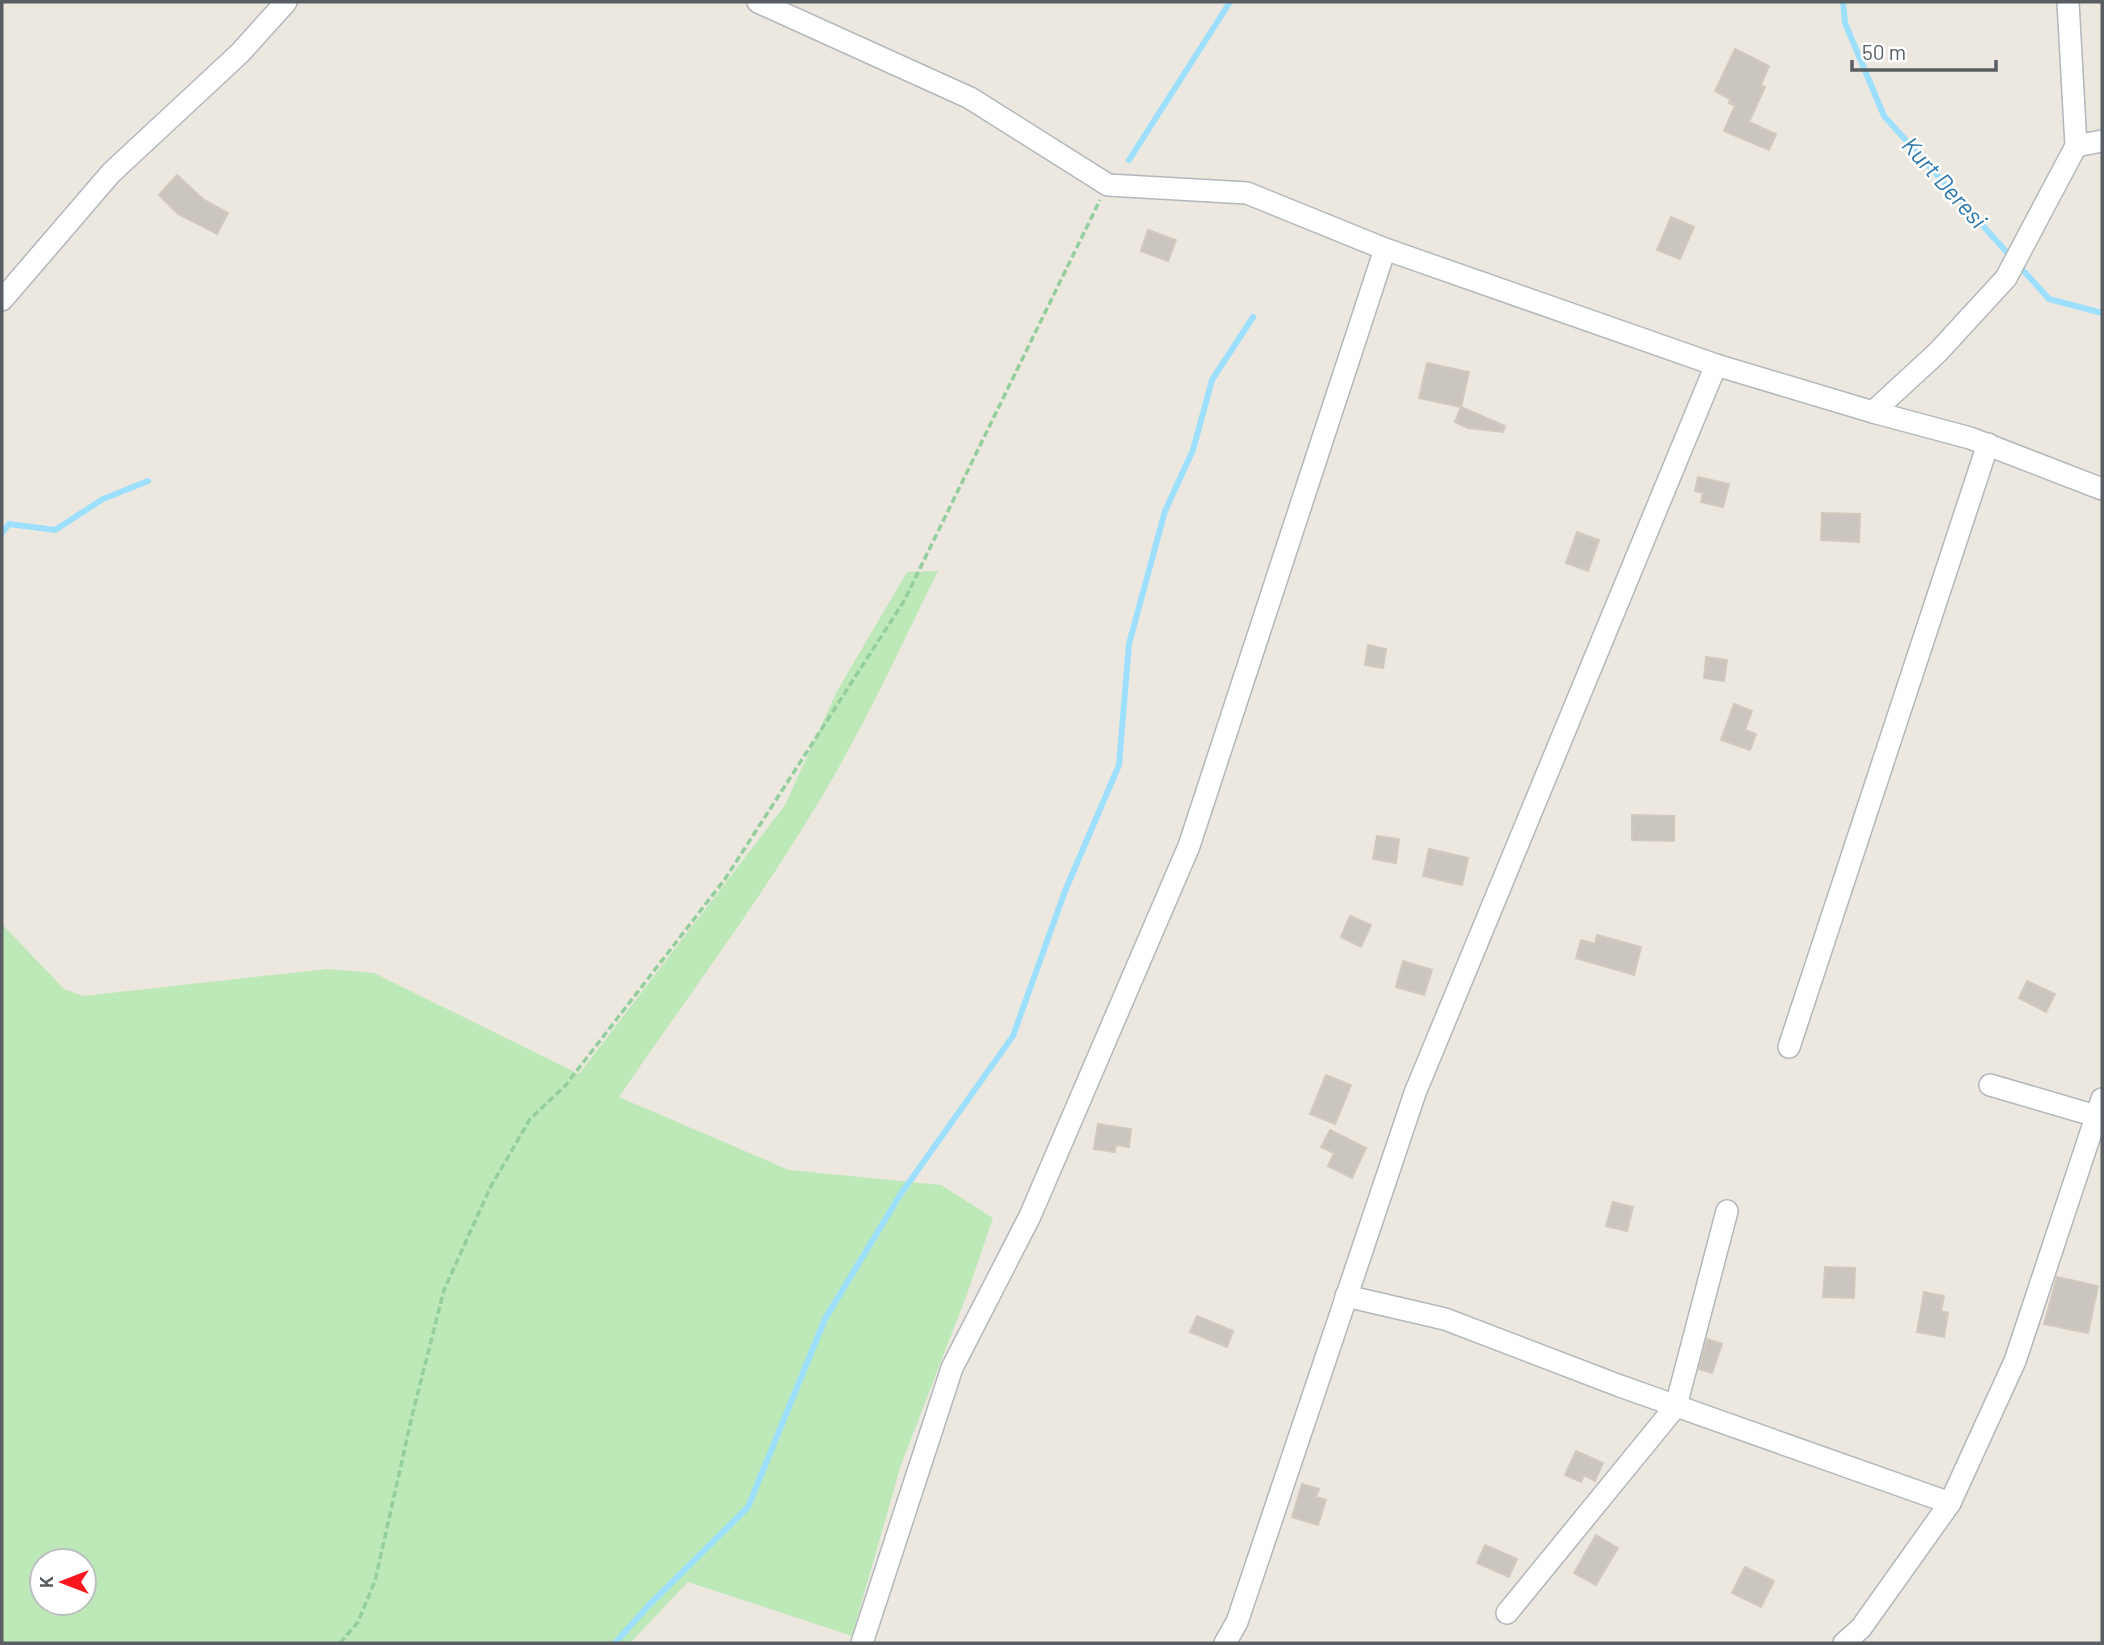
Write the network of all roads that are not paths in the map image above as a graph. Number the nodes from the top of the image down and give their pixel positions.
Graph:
1 (286, 2) edge
2 (758, 2) edge
3 (2068, 2) edge
4 (2102, 141) edge
5 (2076, 146) junction
6 (1385, 249) junction
7 (2, 300) edge
8 (1716, 365) junction
9 (1872, 412) junction
10 (1988, 444) junction
11 (2102, 489) edge
12 (1789, 1046) dead end
13 (1990, 1085) dead end
14 (2099, 1107) edge
15 (1727, 1211) dead end
16 (1346, 1296) junction
17 (1676, 1406) junction
18 (1950, 1503) junction
19 (1507, 1613) dead end
20 (862, 1643) edge
21 (1225, 1643) edge
22 (1844, 1643) edge

1 - 7 street
2 - 6 street
3 - 5 street
4 - 5 street
5 - 9 street
6 - 8 street
6 - 20 street
8 - 9 street
8 - 16 street
9 - 10 street
10 - 11 street
10 - 12 street
13 - 14 street
14 - 18 street
15 - 17 street
16 - 17 street
16 - 21 street
17 - 18 street
17 - 19 street
18 - 22 street

